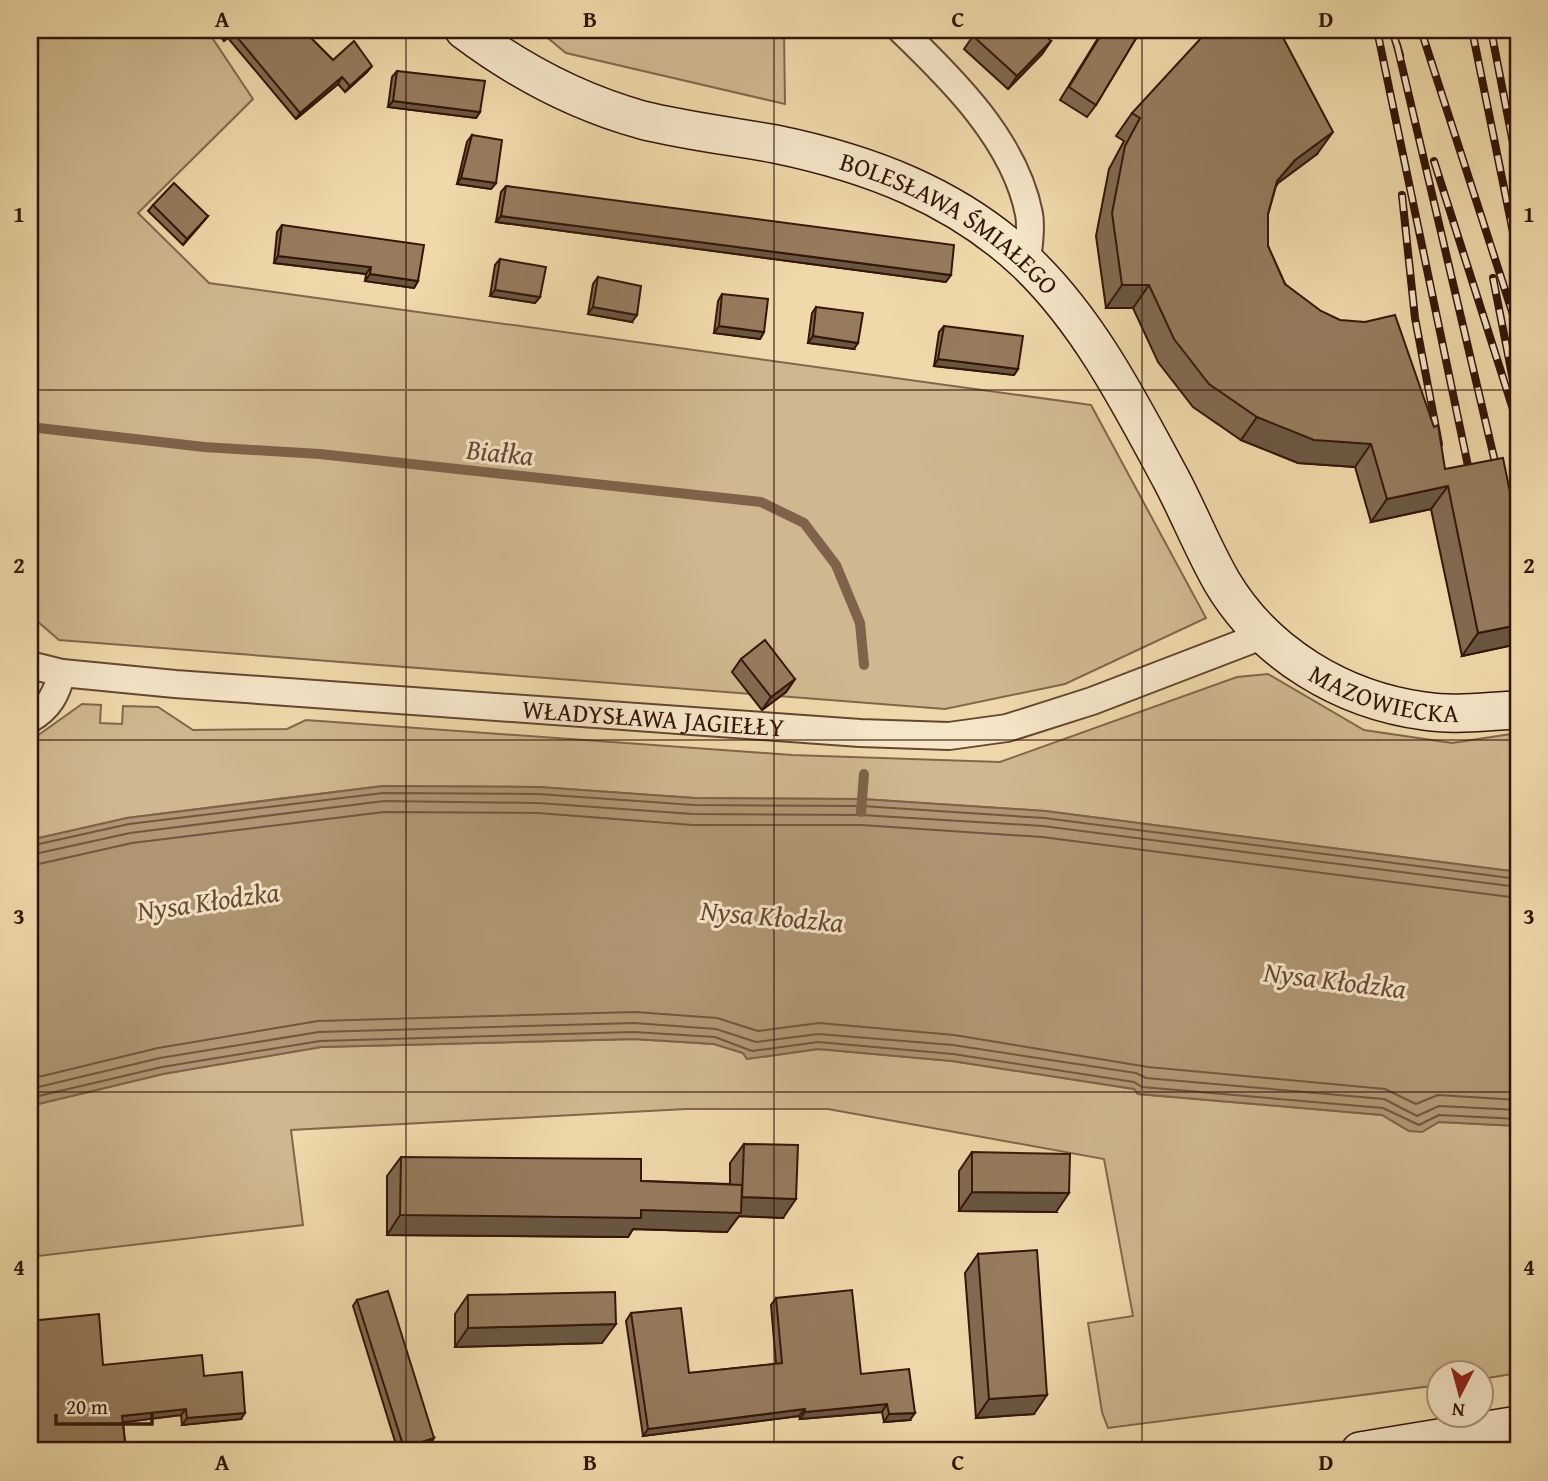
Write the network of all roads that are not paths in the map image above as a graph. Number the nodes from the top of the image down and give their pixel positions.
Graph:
1 (464, 30) edge
2 (901, 30) edge
3 (1027, 263) junction
4 (1264, 635) junction
5 (30, 665) edge
6 (62, 673) junction
7 (1518, 710) edge
8 (30, 719) edge
9 (1518, 1425) edge
10 (1360, 1451) edge

1 - 3 street, BOLESŁAWA ŚMIAŁEGO
2 - 3 street
3 - 4 street, BOLESŁAWA ŚMIAŁEGO
4 - 6 street, WŁADYSŁAWA JAGIEŁŁY
4 - 7 street, MAZOWIECKA
5 - 6 street, WŁADYSŁAWA JAGIEŁŁY
6 - 8 street
9 - 10 street

